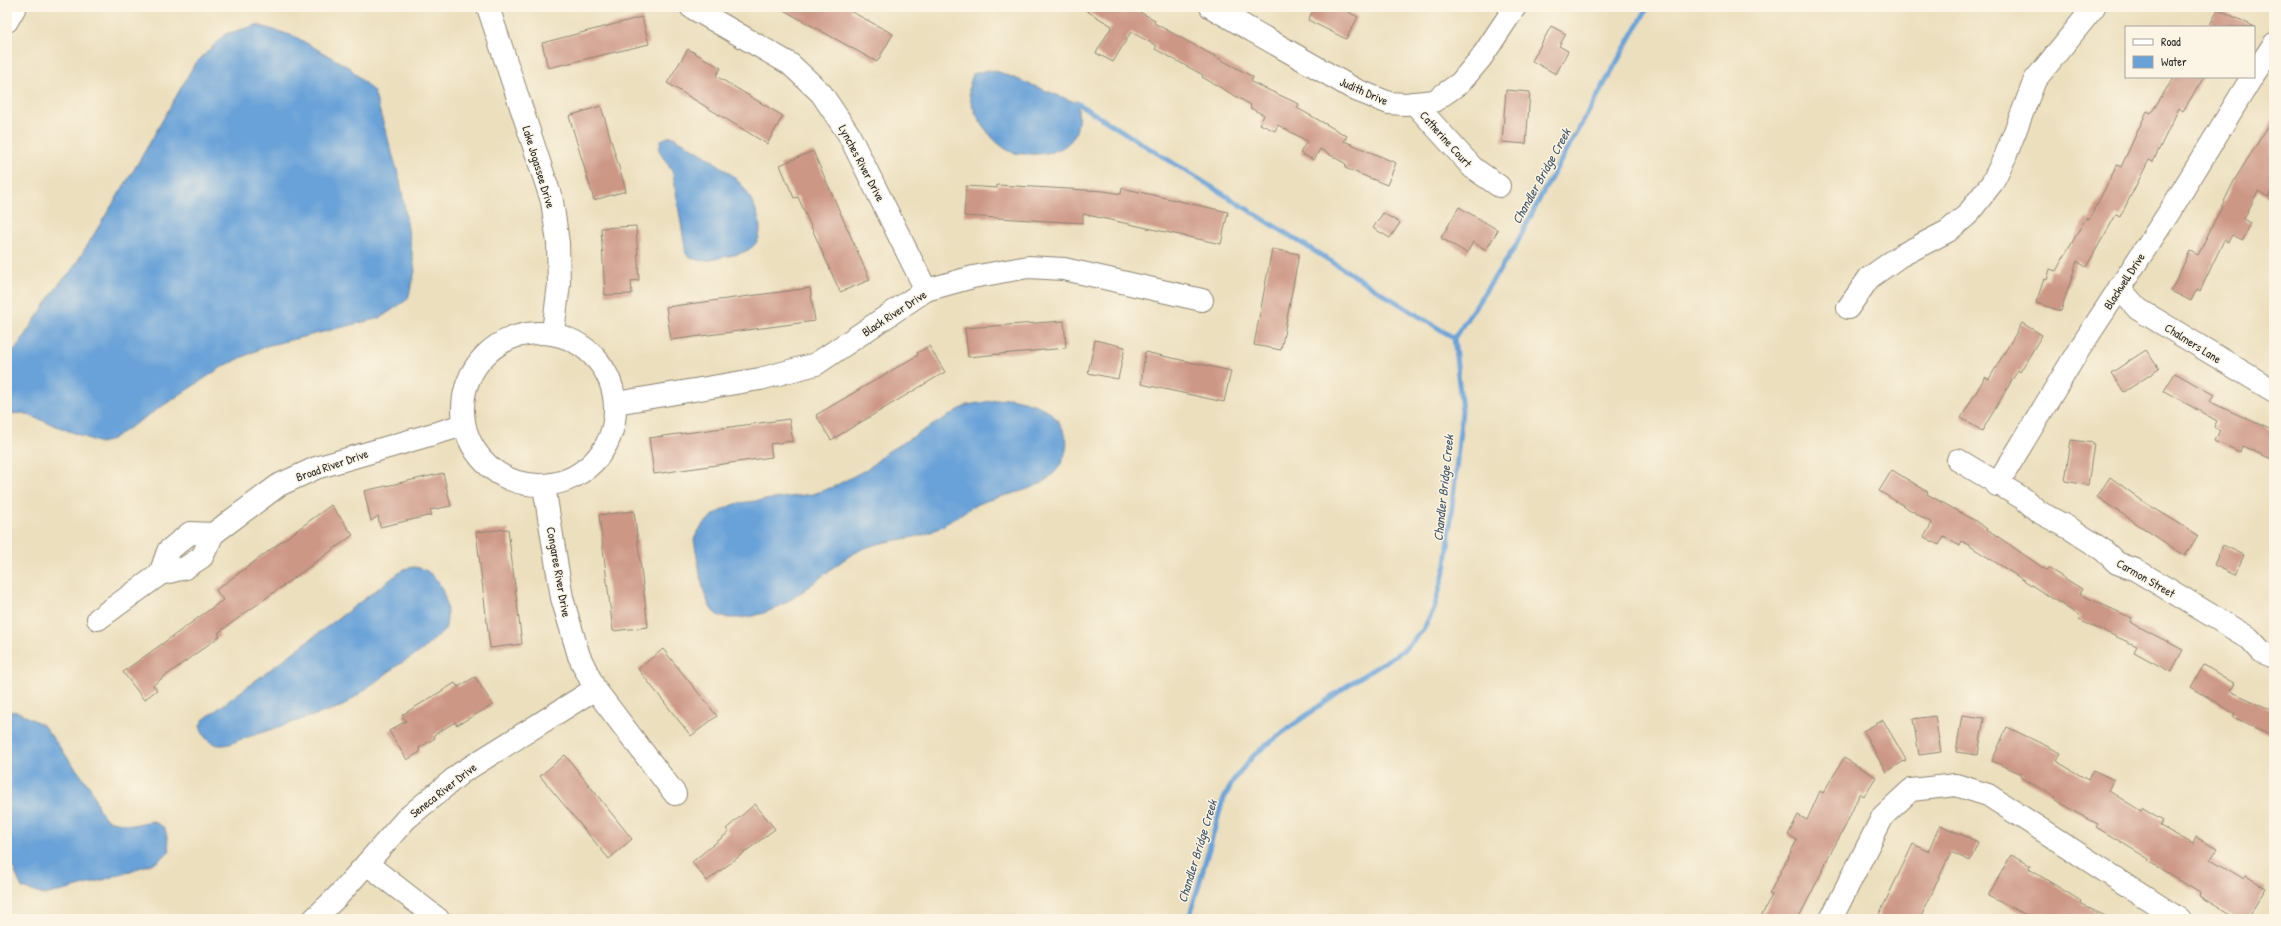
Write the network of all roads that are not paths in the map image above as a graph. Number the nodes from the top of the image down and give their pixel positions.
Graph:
1 (15, 7) edge
2 (488, 7) edge
3 (691, 7) edge
4 (1211, 7) edge
5 (1515, 7) edge
6 (2094, 7) edge
7 (7, 21) edge
8 (2274, 44) edge
9 (2255, 72) edge
10 (2251, 78) edge
11 (1414, 103) junction
12 (1499, 186) dead end
13 (2119, 288) junction
14 (926, 290) junction
15 (1202, 300) dead end
16 (1848, 308) dead end
17 (553, 332) junction
18 (2274, 391) edge
19 (616, 403) junction
20 (464, 425) junction
21 (1958, 460) dead end
22 (1997, 485) junction
23 (544, 486) junction
24 (98, 619) dead end
25 (2274, 657) edge
26 (595, 689) junction
27 (675, 794) dead end
28 (367, 864) junction
29 (314, 919) edge
30 (438, 919) edge
31 (1831, 919) edge
32 (2179, 919) edge

1 - 7 street
2 - 17 street, Lake Jogassee Drive
3 - 14 street, Lynches River Drive
4 - 11 street, Judith Drive
5 - 11 street, Judith Drive
6 - 16 street
8 - 9 street
10 - 13 street, Blackwell Drive
11 - 12 street, Catherine Court
13 - 18 street, Chalmers Lane
13 - 22 street, Blackwell Drive
14 - 15 street, Black River Drive
14 - 19 street, Black River Drive
17 - 19 street
17 - 20 street
19 - 23 street
20 - 23 street
20 - 24 street, Broad River Drive
21 - 22 street, Carmon Street
22 - 25 street, Carmon Street
23 - 26 street, Congaree River Drive
26 - 27 street, Congaree River Drive
26 - 28 street, Seneca River Drive
28 - 29 street, Seneca River Drive
28 - 30 street
31 - 32 street

